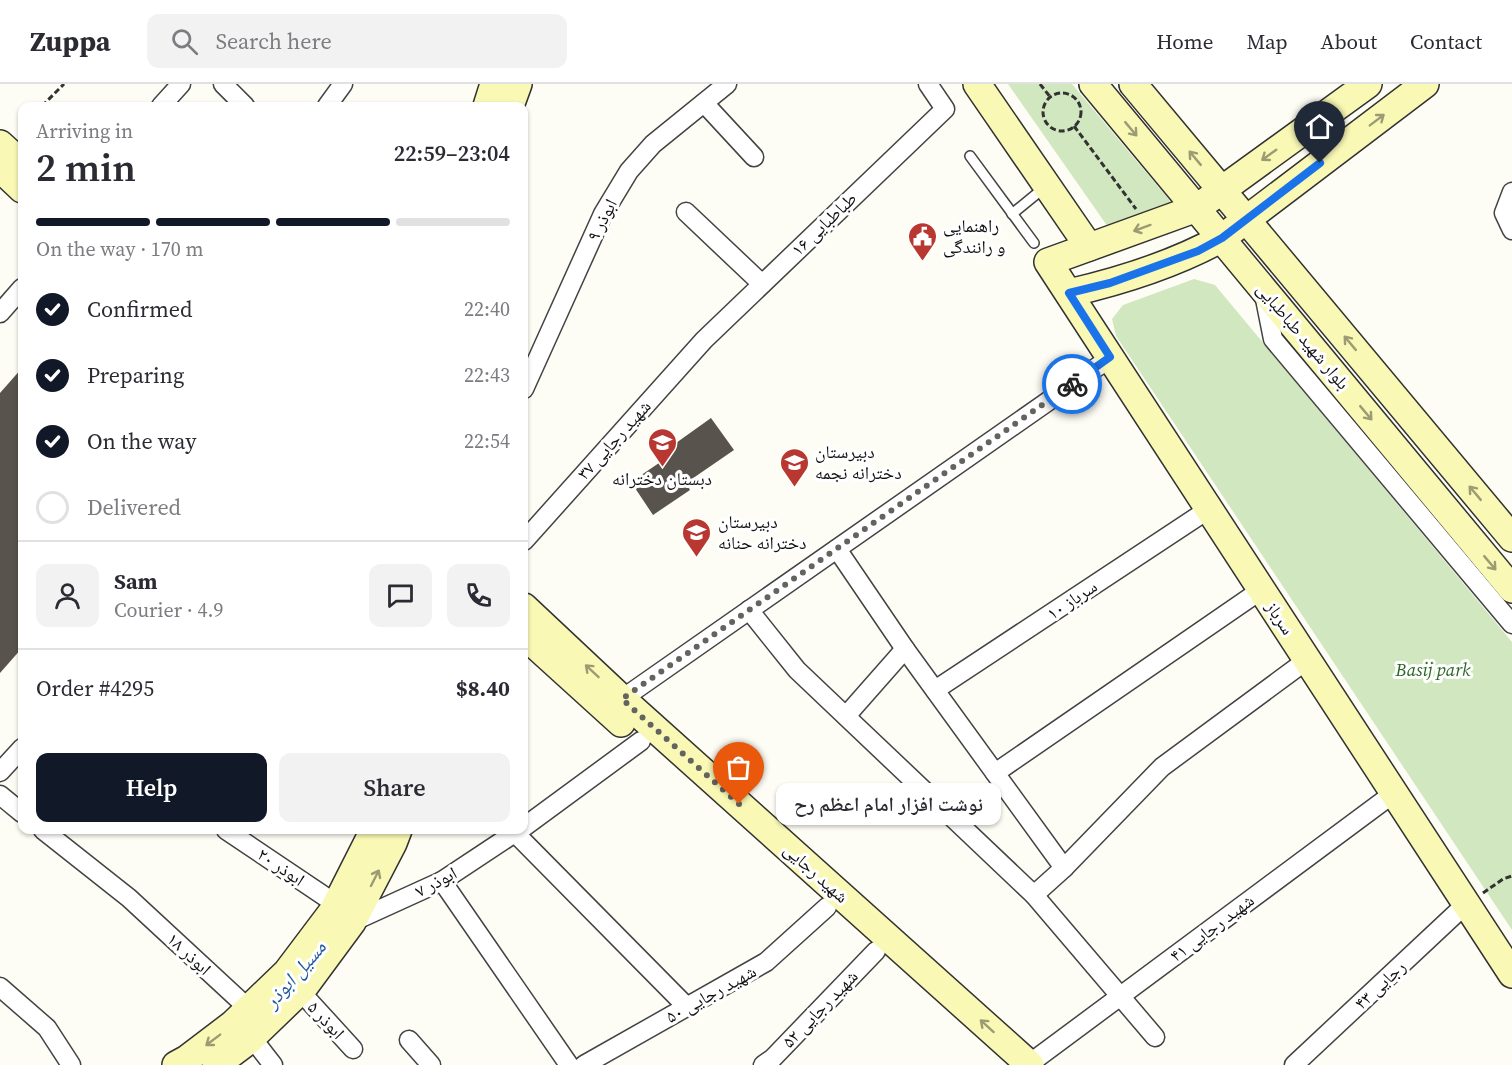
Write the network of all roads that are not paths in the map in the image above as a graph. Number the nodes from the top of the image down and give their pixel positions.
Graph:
1 (182, 84) edge
2 (223, 84) edge
3 (342, 84) edge
4 (494, 84) edge
5 (518, 84) edge
6 (727, 84) edge
7 (928, 84) edge
8 (977, 84) edge
9 (1094, 84) edge
10 (1133, 84) edge
11 (1368, 84) edge
12 (1425, 84) edge
13 (165, 102) edge
14 (241, 102) edge
15 (330, 102) edge
16 (488, 102) edge
17 (511, 102) edge
18 (704, 103) junction
19 (0, 144) edge
20 (970, 156) dead end
21 (754, 157) dead end
22 (18, 160) edge
23 (0, 169) edge
24 (18, 185) edge
25 (1047, 186) junction
26 (1221, 190) junction
27 (1512, 192) edge
28 (1197, 208) junction
29 (686, 212) dead end
30 (1012, 214) junction
31 (1246, 219) junction
32 (1512, 230) edge
33 (1222, 238) junction
34 (1089, 247) junction
35 (1041, 252) junction
36 (762, 284) junction
37 (1262, 287) junction
38 (18, 293) edge
39 (1069, 293) junction
40 (0, 313) edge
41 (704, 340) joint
42 (1110, 357) junction
43 (528, 380) edge
44 (1209, 509) junction
45 (528, 537) edge
46 (1512, 538) edge
47 (837, 549) junction
48 (1512, 589) edge
49 (1261, 590) junction
50 (749, 610) junction
51 (528, 611) edge
52 (1512, 624) edge
53 (528, 639) edge
54 (905, 649) junction
55 (1307, 660) junction
56 (935, 690) junction
57 (622, 699) junction
58 (846, 716) junction
59 (641, 741) junction
60 (18, 752) edge
61 (0, 772) edge
62 (995, 773) junction
63 (1394, 793) junction
64 (0, 795) edge
65 (18, 810) edge
66 (528, 823) edge
67 (48, 834) edge
68 (232, 834) edge
69 (373, 834) edge
70 (396, 834) edge
71 (513, 834) edge
72 (523, 834) edge
73 (1064, 868) junction
74 (442, 881) junction
75 (1035, 896) junction
76 (1466, 904) junction
77 (827, 907) junction
78 (344, 913) junction
79 (876, 951) junction
80 (1512, 974) edge
81 (0, 987) edge
82 (300, 991) junction
83 (1120, 997) junction
84 (687, 1007) junction
85 (249, 1009) junction
86 (1155, 1037) dead end
87 (252, 1038) junction
88 (409, 1040) dead end
89 (353, 1049) dead end
90 (774, 1063) edge
91 (71, 1065) edge
92 (176, 1065) edge
93 (216, 1065) edge
94 (273, 1065) edge
95 (431, 1065) edge
96 (569, 1065) edge
97 (584, 1065) edge
98 (1021, 1065) edge
99 (1294, 1065) edge

1 - 13 street
2 - 14 street
3 - 15 street
4 - 16 main road
5 - 17 main road
6 - 18 street, ابوذر ۹
7 - 36 street, طباطبایی ۱۶
8 - 25 main road
9 -> 28 main road, بلوار شهید طباطبایی
26 -> 10 main road, بلوار شهید طباطبایی
11 -> 26 main road
31 -> 12 main road
18 - 21 street
18 - 43 street, ابوذر ۹
19 - 22 main road
20 - 30 lane
23 - 24 main road
25 - 30 lane
25 - 34 main road
26 - 28 main road
26 - 31 main road, بلوار شهید طباطبایی
27 - 32 street
28 - 33 main road, بلوار شهید طباطبایی
28 -> 34 main road
29 - 36 street
30 - 35 lane
31 - 33 main road
46 -> 31 main road, بلوار شهید طباطبایی
33 - 37 main road, بلوار شهید طباطبایی
33 - 39 main road
34 - 35 main road
35 - 39 main road, سرباز
36 - 41 street, طباطبایی ۱۶
37 -> 48 main road, بلوار شهید طباطبایی
37 - 52 street
38 - 40 street
39 - 42 main road, سرباز
41 - 45 street, شهید رجایی ۳۷
42 - 44 main road, سرباز
42 - 47 street
44 - 49 main road, سرباز
44 - 56 street, سرباز ۱۰
47 - 50 street
47 - 54 street
49 - 55 main road, سرباز
49 - 62 street
50 - 57 street
50 - 58 street
57 -> 51 main road, شهید رجایی
53 - 59 main road, شهید رجایی
54 - 56 street
54 - 58 street
55 - 63 main road, سرباز
55 - 73 street
56 - 62 street
98 -> 57 main road, شهید رجایی
58 - 75 street
59 - 66 street, ابوذر ۷
59 - 77 main road, شهید رجایی
60 - 61 street
62 - 73 street
63 - 76 main road, سرباز
63 - 83 street, شهید رجایی ۴۱
64 - 65 street
67 - 85 street, ابوذر ۱۸
68 - 78 street, ابوذر ۲۰
69 - 78 main road
78 -> 70 main road
71 - 74 street, ابوذر ۷
72 - 84 street
73 - 75 street
74 - 78 street, ابوذر ۷
74 - 96 street
75 - 83 street
76 - 80 main road, سرباز
76 - 99 street, رجایی ۴۳
77 - 79 main road, شهید رجایی
77 - 84 street, شهید رجایی ۵۰
78 - 82 main road
78 - 85 main road
79 - 90 street, شهید رجایی ۵۲
79 - 98 main road, شهید رجایی
81 - 91 street
82 - 87 main road
82 - 89 street, ابوذر ۵
83 - 86 street
83 - 98 street, شهید رجایی ۴۱
84 - 97 street, شهید رجایی ۵۰
85 -> 92 main road
87 - 93 main road
87 - 94 street
88 - 95 street

